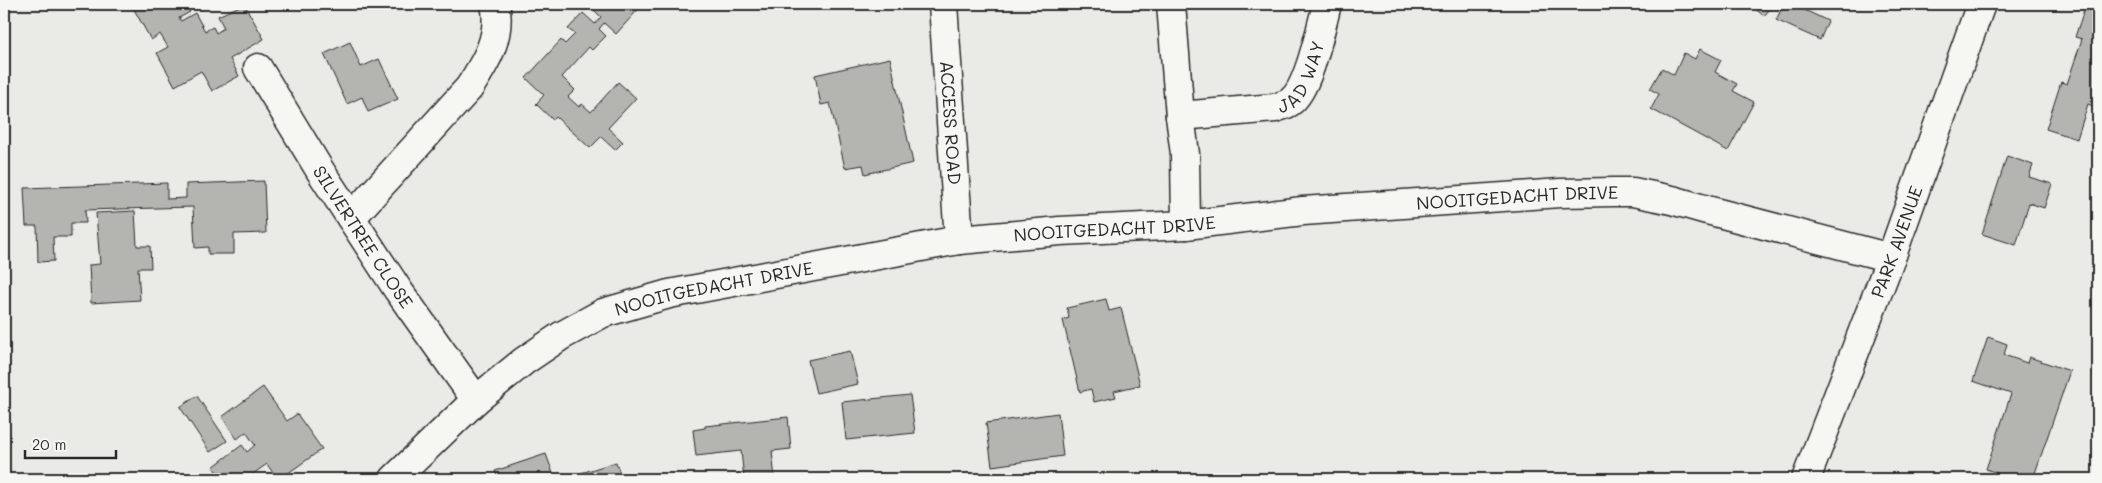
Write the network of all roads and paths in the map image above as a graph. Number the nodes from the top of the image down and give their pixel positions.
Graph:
1 (495, 4) edge
2 (943, 4) edge
3 (1172, 4) edge
4 (1327, 4) edge
5 (1981, 4) edge
6 (258, 68) dead end
7 (1180, 116) junction
8 (351, 218) junction
9 (1186, 225) junction
10 (959, 240) junction
11 (1891, 258) junction
12 (476, 400) junction
13 (394, 479) edge
14 (1806, 479) edge

1 - 8 street
2 - 10 street, ACCESS ROAD
3 - 7 street
4 - 7 street, JAD WAY
5 - 11 street, PARK AVENUE
6 - 8 street, SILVERTREE CLOSE
7 - 9 street
8 - 12 street, SILVERTREE CLOSE
9 - 10 street, NOOITGEDACHT DRIVE
9 - 11 street, NOOITGEDACHT DRIVE
10 - 12 street, NOOITGEDACHT DRIVE
11 - 14 street, PARK AVENUE
12 - 13 street, NOOITGEDACHT DRIVE

